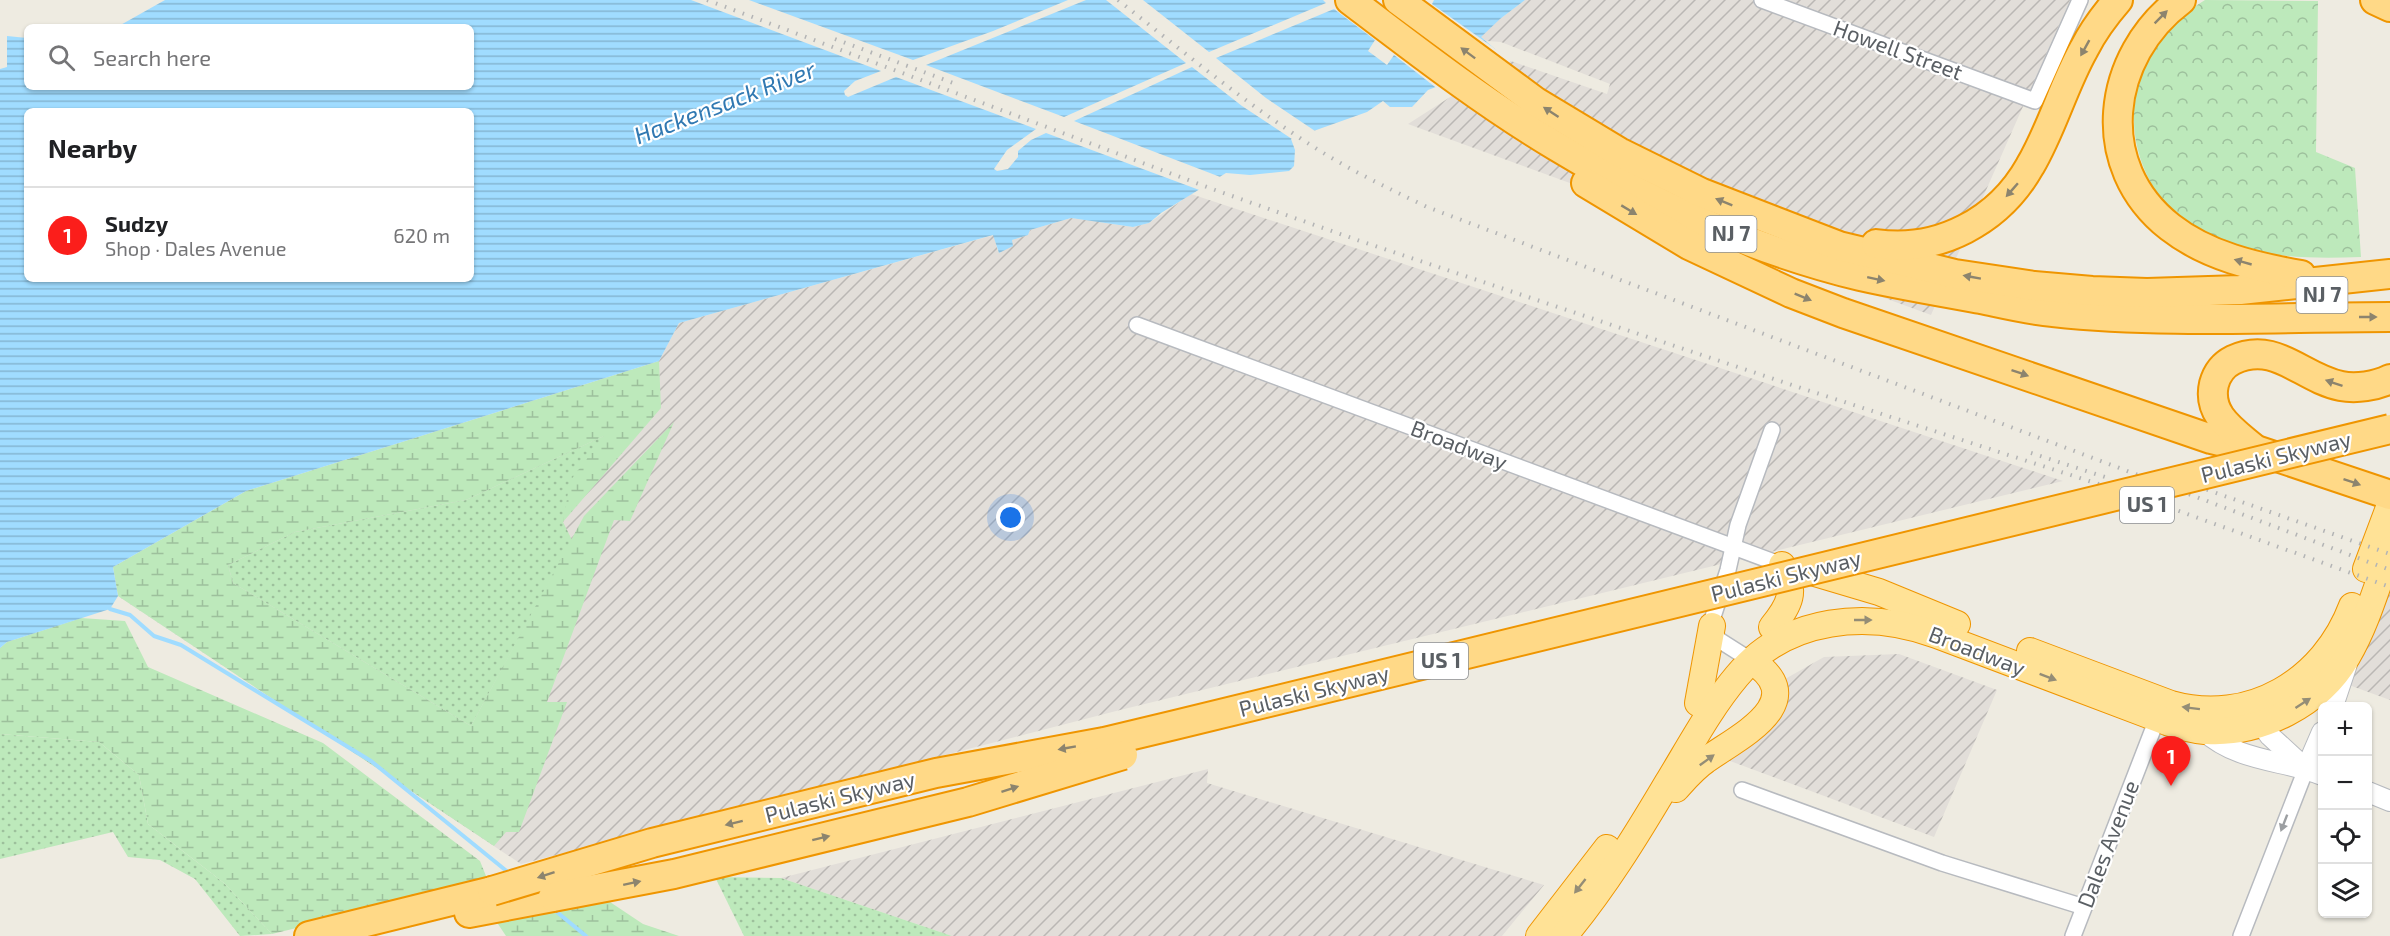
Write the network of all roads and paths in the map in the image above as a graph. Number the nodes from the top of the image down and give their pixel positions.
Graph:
1 (1350, 0) edge
2 (1398, 0) edge
3 (1762, 0) edge
4 (2080, 0) edge
5 (2118, 0) edge
6 (2181, 0) edge
7 (2375, 0) edge
8 (2390, 7) edge
9 (1449, 74) junction
10 (1508, 98) junction
11 (1799, 230) junction
12 (2390, 274) edge
13 (2342, 280) junction
14 (2390, 287) edge
15 (2254, 303) junction
16 (2390, 317) edge
17 (1137, 325) dead end
18 (2390, 379) edge
19 (2390, 429) edge
20 (1772, 430) dead end
21 (2390, 445) edge
22 (2256, 450) junction
23 (2390, 495) edge
24 (2390, 505) edge
25 (1733, 548) junction
26 (2390, 550) edge
27 (1782, 565) junction
28 (1920, 610) junction
29 (1712, 626) junction
30 (1772, 627) junction
31 (2350, 653) junction
32 (1744, 657) junction
33 (2334, 702) edge
34 (1698, 703) junction
35 (2253, 718) junction
36 (2157, 719) junction
37 (2204, 731) junction
38 (2318, 752) edge
39 (2266, 761) junction
40 (2314, 772) edge
41 (1742, 790) dead end
42 (2372, 794) edge
43 (2390, 801) edge
44 (1638, 832) junction
45 (2084, 907) junction
46 (309, 936) edge
47 (377, 936) edge
48 (1539, 936) edge
49 (1564, 936) edge
50 (2073, 936) edge
51 (2241, 936) edge

1 - 9 highway, NJ 7
10 -> 2 highway, NJ 7
3 - 4 street, Howell Street
5 -> 11 highway
13 -> 6 highway
7 - 8 highway
9 - 10 highway, NJ 7
9 -> 22 highway
11 -> 10 highway, NJ 7
10 -> 15 highway, NJ 7
15 -> 11 highway, NJ 7
12 - 13 highway
13 - 15 highway, NJ 7
14 - 15 highway, NJ 7
15 -> 16 highway
17 - 25 street, Broadway
18 -> 22 highway
19 -> 46 highway, Pulaski Skyway / US 1, bridge
20 - 25 street
47 -> 21 highway, Pulaski Skyway / US 1, bridge
22 -> 23 highway
24 - 35 highway
25 - 27 street, Broadway
25 - 29 street
26 - 31 highway
27 - 28 highway
27 - 30 highway
28 - 30 highway
35 -> 28 highway, Broadway
29 - 32 street
29 - 34 highway
30 - 32 highway
31 - 33 street
35 -> 31 highway
32 - 34 highway
32 -> 36 highway, Broadway
32 - 44 highway
44 -> 32 highway
34 -> 48 highway
35 - 37 highway
35 - 39 street
35 - 40 street
36 - 37 highway, Broadway
36 - 45 street, Dales Avenue
37 - 39 street
38 - 40 street
39 - 40 street
40 -> 51 street
41 - 45 street
42 - 43 street
44 - 49 highway
45 - 50 street, Dales Avenue

